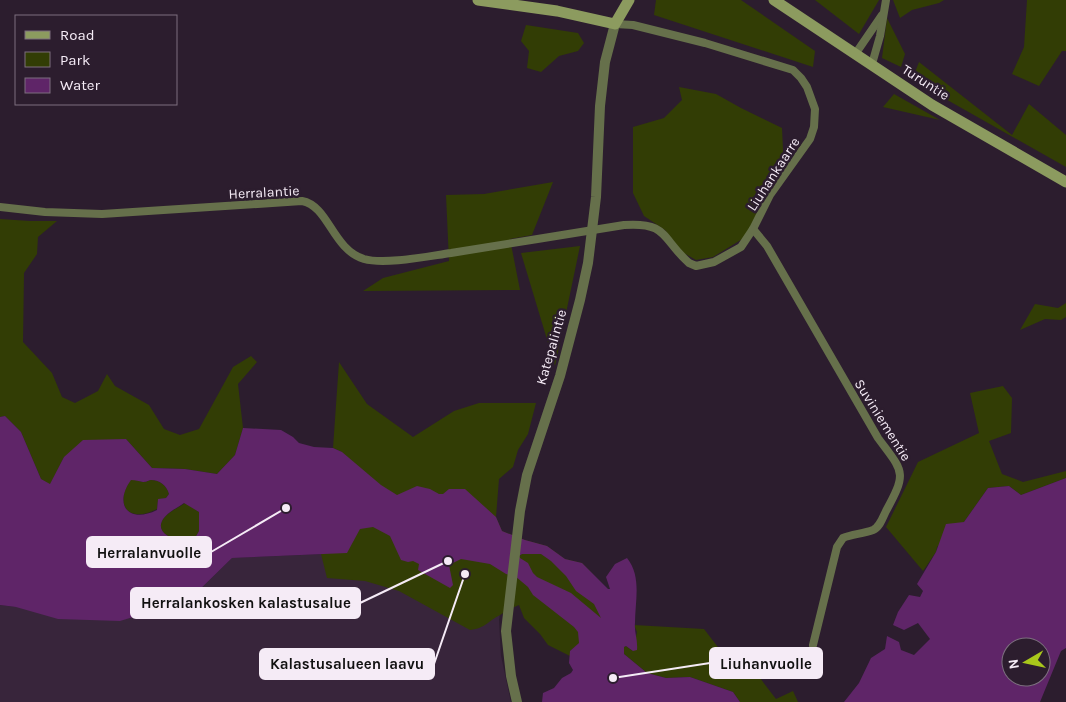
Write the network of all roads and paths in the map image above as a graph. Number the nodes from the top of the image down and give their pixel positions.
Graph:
1 (478, 0) edge
2 (629, 0) edge
3 (774, 0) edge
4 (886, 0) edge
5 (883, 14) junction
6 (615, 24) junction
7 (856, 54) junction
8 (872, 64) junction
9 (1066, 182) edge
10 (0, 207) edge
11 (753, 228) junction
12 (592, 231) junction
13 (813, 645) dead end
14 (517, 702) edge

1 - 6 main road
2 - 6 main road, Katepalintie
3 - 7 main road, Turuntie
4 - 5 street
5 - 7 street
5 - 8 street
6 - 11 street, Liuhankaarre
6 - 12 street, Katepalintie
7 - 8 main road, Turuntie
8 - 9 main road, Turuntie
10 - 12 street, Herralantie
11 - 12 street, Liuhankaarre
11 - 13 street, Suviniementie
12 - 14 street, Katepalintie

